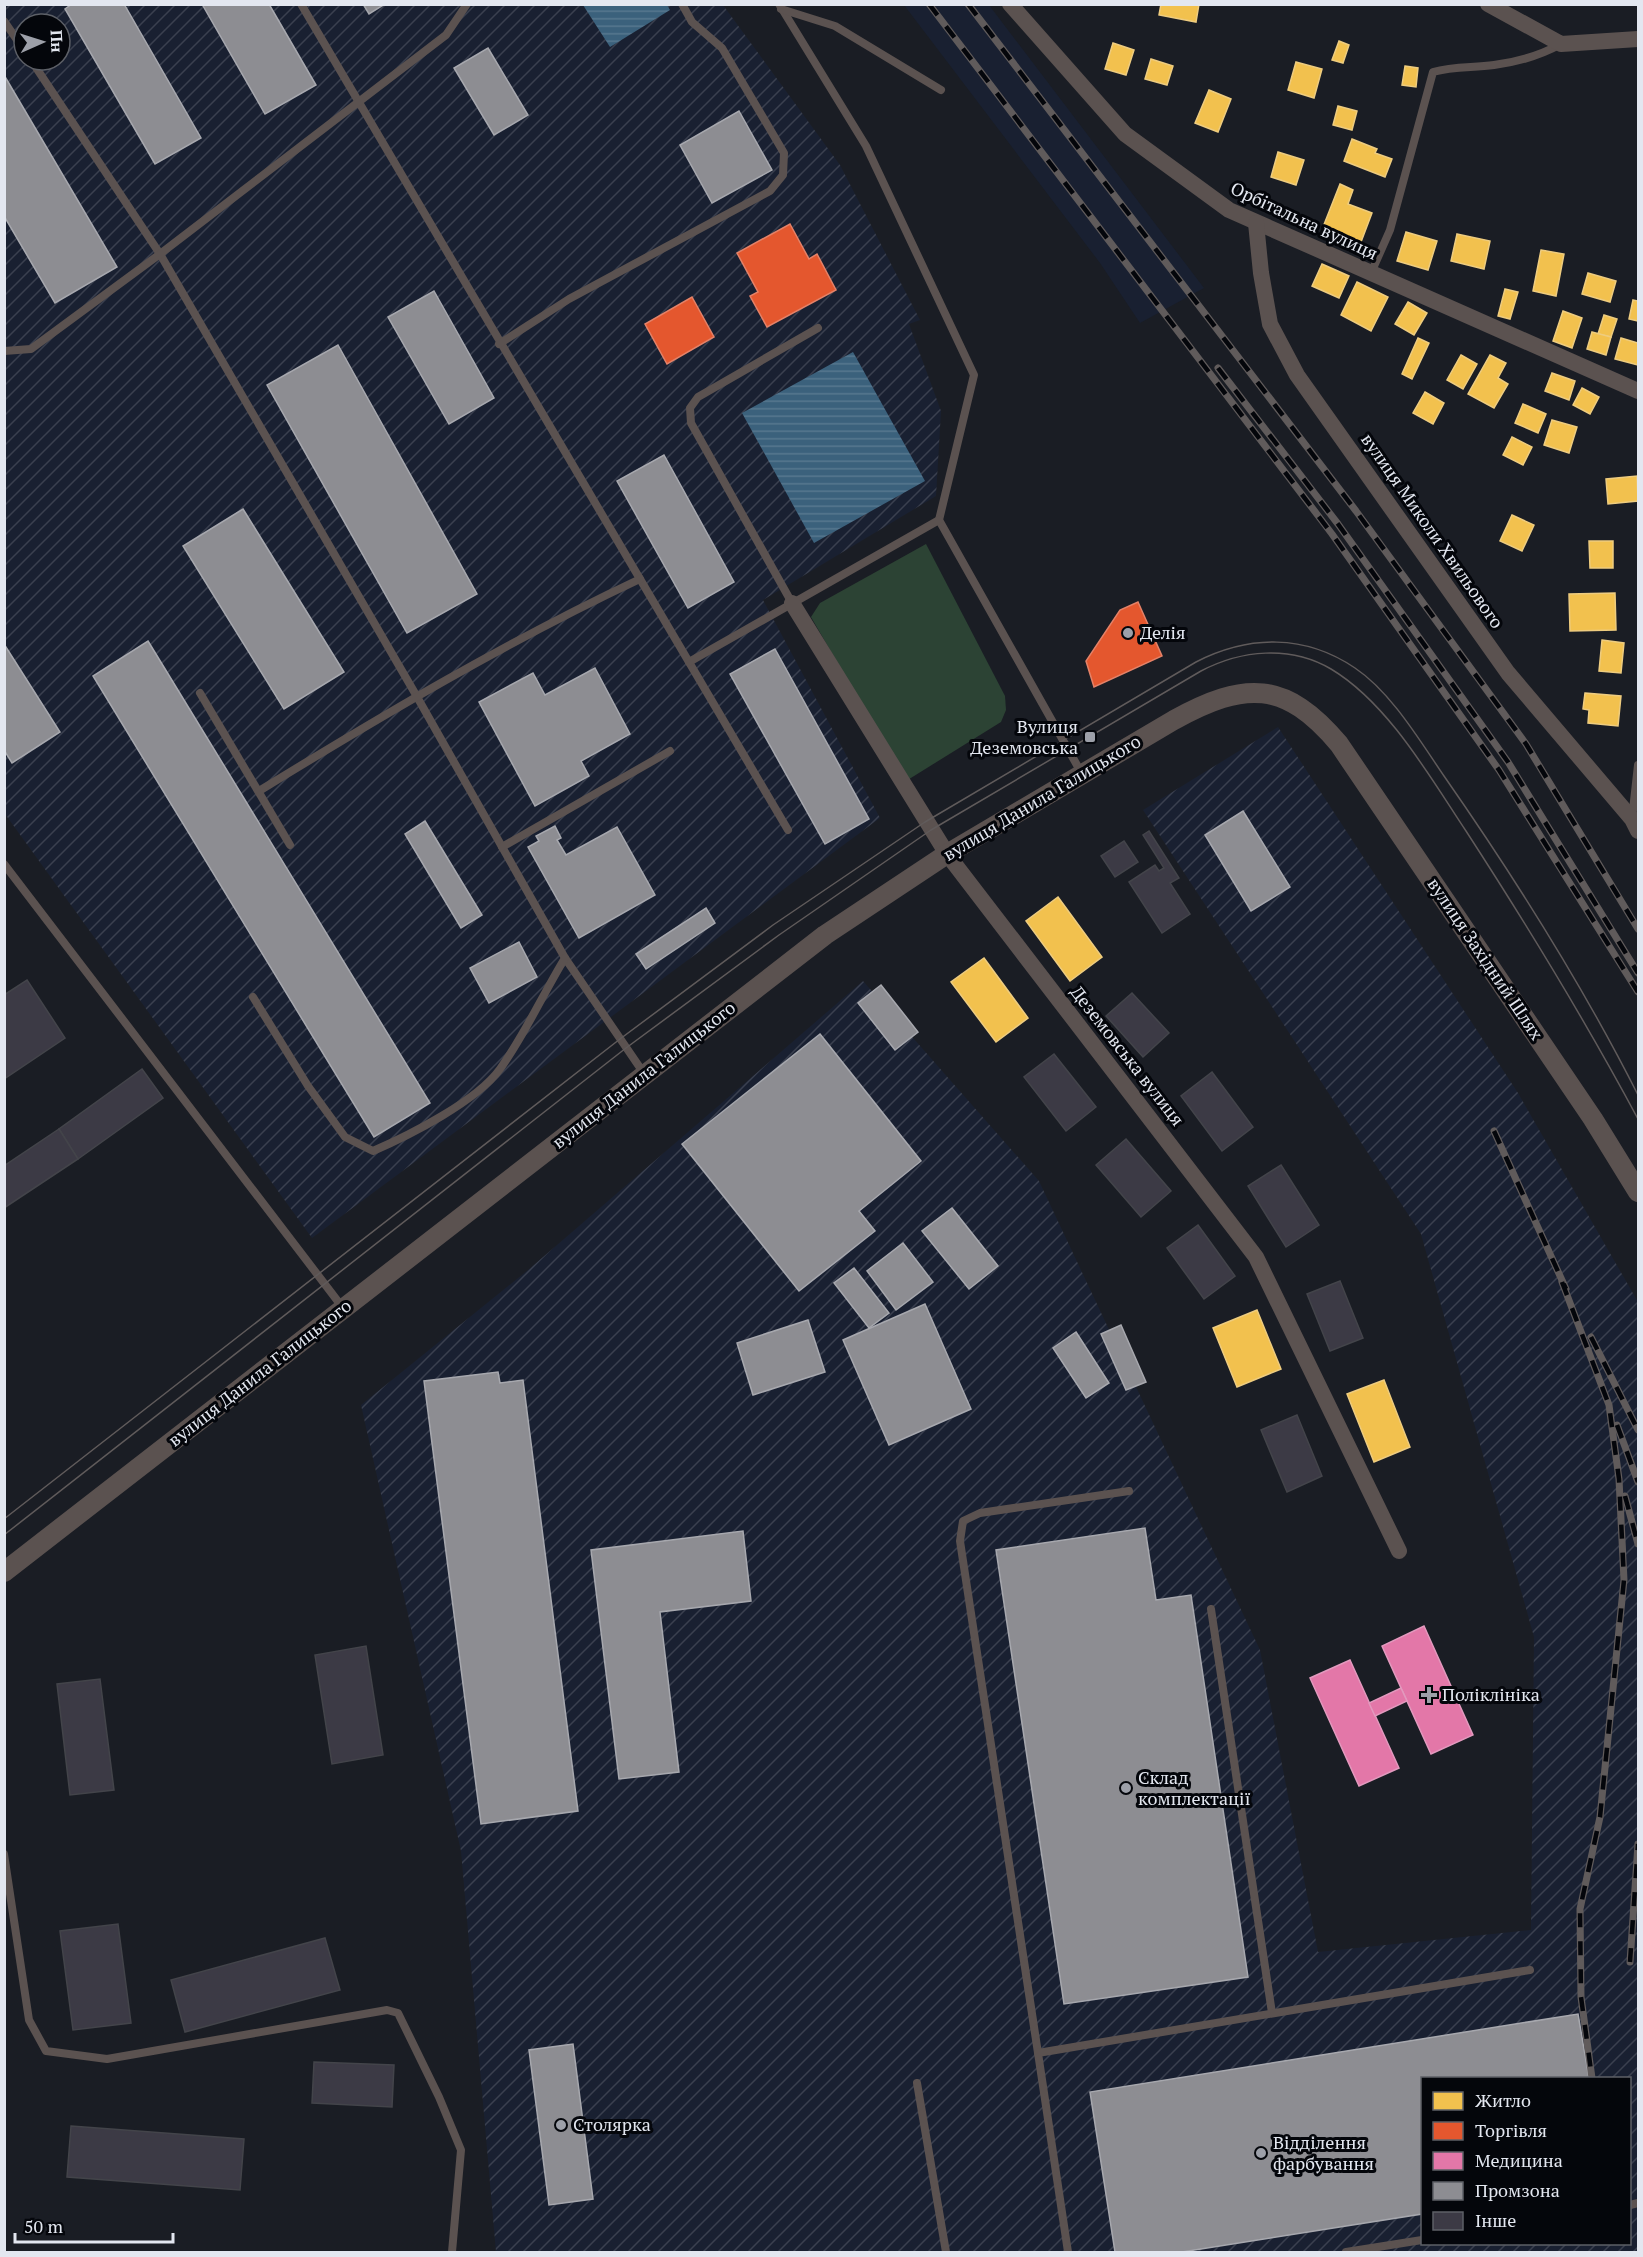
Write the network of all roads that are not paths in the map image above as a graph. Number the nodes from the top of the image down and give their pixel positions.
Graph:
1 (301, 4) edge
2 (467, 4) edge
3 (682, 4) edge
4 (1010, 4) edge
5 (1488, 4) edge
6 (780, 7) edge
7 (1638, 39) edge
8 (1560, 44) junction
9 (39, 72) edge
10 (941, 90) dead end
11 (357, 101) junction
12 (1256, 223) junction
13 (160, 254) junction
14 (1371, 274) junction
15 (818, 328) dead end
16 (499, 344) junction
17 (4, 351) edge
18 (1638, 391) edge
19 (939, 520) junction
20 (640, 579) junction
21 (792, 603) junction
22 (688, 662) junction
23 (200, 693) dead end
24 (416, 695) junction
25 (1327, 730) joint
26 (670, 751) dead end
27 (1638, 765) edge
28 (1082, 774) junction
29 (259, 791) junction
30 (1635, 825) edge
31 (788, 831) dead end
32 (290, 845) dead end
33 (502, 847) junction
34 (947, 854) junction
35 (4, 864) edge
36 (565, 958) junction
37 (253, 997) dead end
38 (645, 1075) junction
39 (1638, 1192) edge
40 (343, 1308) junction
41 (1129, 1491) dead end
42 (1399, 1551) dead end
43 (4, 1572) edge
44 (1211, 1609) dead end
45 (4, 1854) edge
46 (1530, 1970) dead end
47 (1272, 2013) junction
48 (1038, 2053) junction
49 (917, 2083) dead end
50 (1421, 2240) edge
51 (452, 2253) edge
52 (946, 2253) edge
53 (1068, 2253) edge
54 (1346, 2253) edge

1 - 11 lane
2 - 11 lane
3 - 16 lane
4 - 12 street, Орбітальна вулиця
5 - 8 street
6 - 10 lane
6 - 19 lane
7 - 8 street
8 - 14 lane
9 - 13 lane
11 - 13 lane
11 - 16 lane
12 - 14 street, Орбітальна вулиця
12 - 30 street, вулиця Миколи Хвильового
13 - 17 lane
13 - 24 lane
14 - 18 street, Орбітальна вулиця
15 - 21 lane
16 - 20 lane
19 - 21 lane
19 - 28 lane
20 - 22 lane
20 - 24 lane
21 - 22 lane
21 - 34 street, Деземовська вулиця
22 - 31 lane
23 - 29 lane
24 - 29 lane
24 - 33 lane
25 - 28 street, вулиця Данила Галицького
25 - 39 street, вулиця Західний Шлях
26 - 33 lane
27 - 30 lane
28 - 34 street, вулиця Данила Галицького
29 - 32 lane
33 - 36 lane
34 - 38 street, вулиця Данила Галицького
34 - 42 street, Деземовська вулиця
35 - 40 lane
36 - 37 lane
36 - 38 lane
38 - 40 street, вулиця Данила Галицького
40 - 43 street, вулиця Данила Галицького
41 - 48 lane
44 - 47 lane
45 - 51 lane
46 - 47 lane
47 - 48 lane
48 - 53 lane
49 - 52 lane
50 - 54 lane

